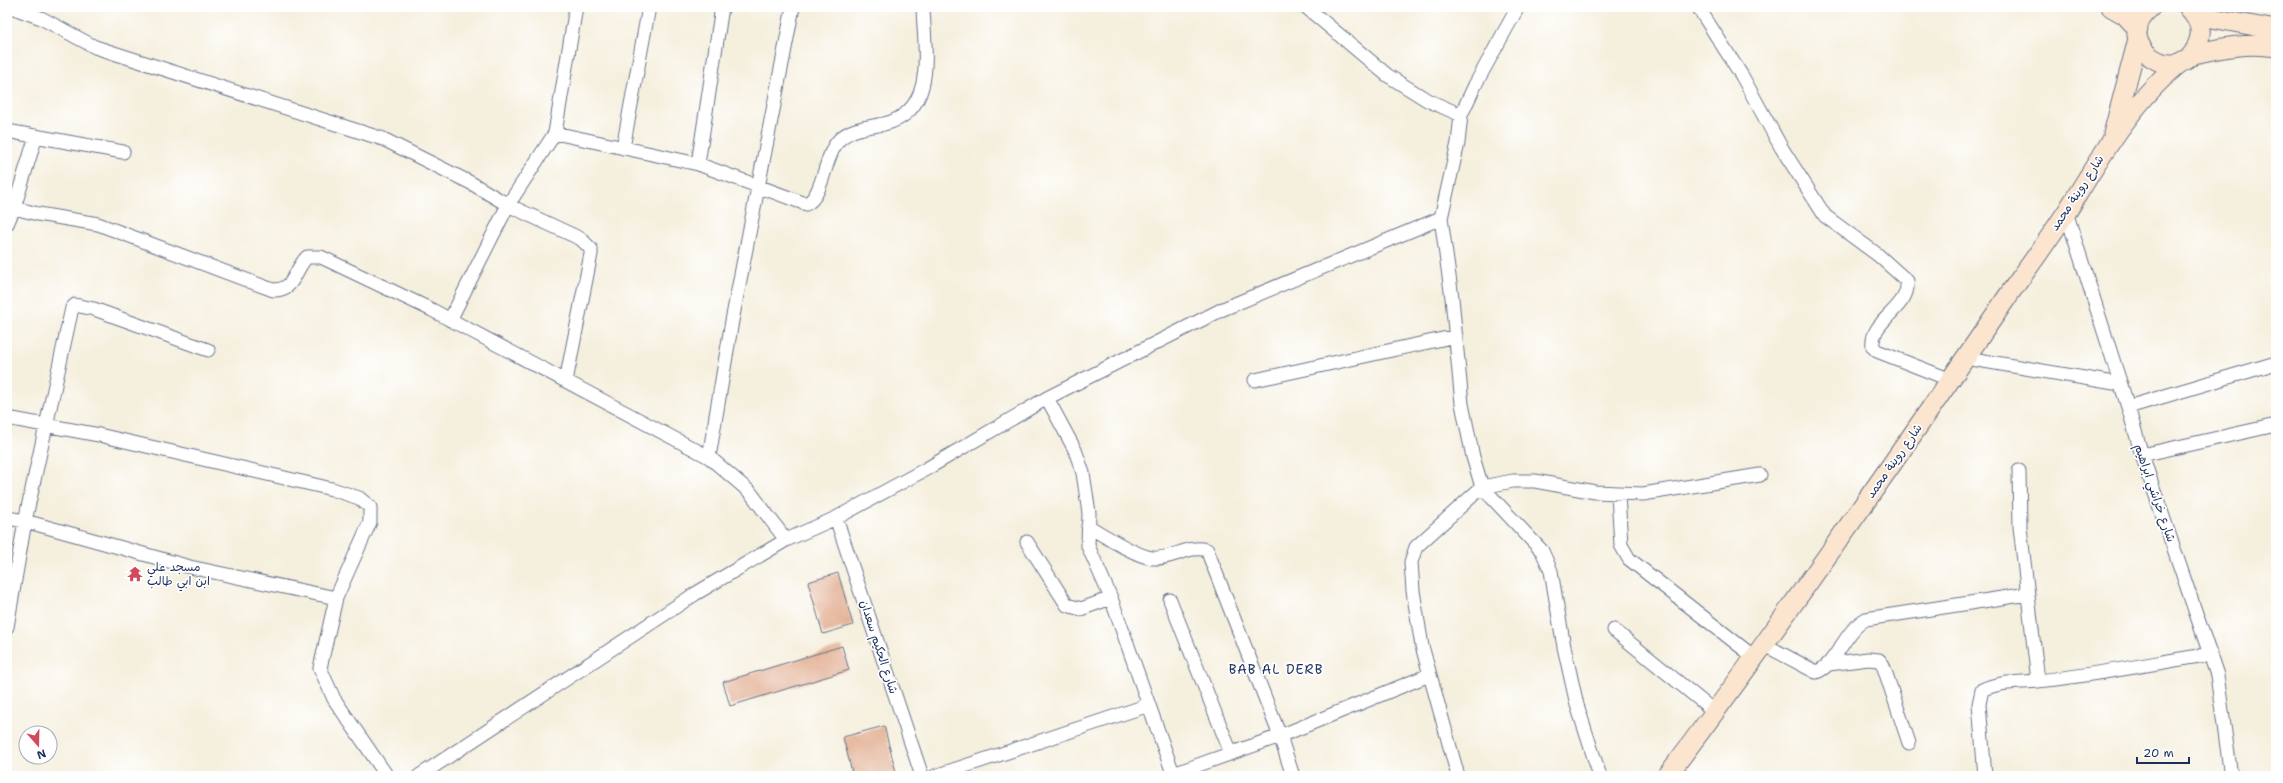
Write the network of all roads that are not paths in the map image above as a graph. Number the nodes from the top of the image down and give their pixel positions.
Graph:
1 (11, 7) edge
2 (576, 7) edge
3 (649, 7) edge
4 (722, 7) edge
5 (793, 7) edge
6 (923, 7) edge
7 (1306, 7) edge
8 (1518, 7) edge
9 (1698, 7) edge
10 (2111, 7) edge
11 (2151, 7) edge
12 (2192, 11) edge
13 (2276, 30) edge
14 (2138, 34) junction
15 (2276, 47) edge
16 (2189, 57) junction
17 (1461, 115) junction
18 (7, 131) edge
19 (555, 133) junction
20 (36, 136) junction
21 (2111, 139) junction
22 (624, 148) junction
23 (123, 152) dead end
24 (698, 164) junction
25 (757, 187) junction
26 (508, 205) junction
27 (14, 208) junction
28 (2066, 212) junction
29 (1441, 218) junction
30 (7, 224) edge
31 (450, 320) junction
32 (1456, 336) junction
33 (208, 350) dead end
34 (1966, 358) junction
35 (2276, 363) edge
36 (1256, 380) dead end
37 (1951, 380) junction
38 (566, 381) junction
39 (2120, 384) junction
40 (1047, 398) junction
41 (2128, 406) junction
42 (7, 418) edge
43 (45, 425) junction
44 (2276, 425) edge
45 (2142, 455) junction
46 (709, 457) junction
47 (2019, 471) dead end
48 (1760, 475) dead end
49 (1482, 487) junction
50 (1618, 494) junction
51 (7, 518) edge
52 (836, 518) junction
53 (26, 521) junction
54 (1088, 526) junction
55 (786, 540) junction
56 (1027, 542) dead end
57 (2028, 594) junction
58 (336, 598) junction
59 (1111, 598) junction
60 (1170, 600) dead end
61 (7, 627) edge
62 (1614, 630) dead end
63 (1759, 650) junction
64 (2211, 654) junction
65 (1829, 664) junction
66 (1429, 675) junction
67 (2038, 681) junction
68 (1148, 705) junction
69 (1715, 712) junction
70 (1280, 736) junction
71 (1909, 743) dead end
72 (1231, 753) junction
73 (1174, 775) edge
74 (387, 776) edge
75 (419, 776) edge
76 (922, 776) edge
77 (935, 776) edge
78 (1293, 776) edge
79 (1458, 776) edge
80 (1600, 776) edge
81 (1666, 776) edge
82 (1985, 776) edge
83 (2231, 776) edge

1 - 26 street
2 - 19 street
3 - 22 street
4 - 24 street
5 - 25 street
6 - 25 street
7 - 17 street
8 - 17 street
9 - 37 street
10 - 14 main road
11 - 14 main road
12 - 13 main road
12 - 16 main road
14 - 16 main road
14 - 21 main road
15 - 16 main road
16 - 21 main road
17 - 29 street
18 - 20 street
19 - 22 street
19 - 26 street
20 - 23 street
20 - 27 street
21 - 28 main road, شارع روينة محمد
22 - 24 street
24 - 25 street
25 - 46 street
26 - 31 street
26 - 38 street
27 - 30 street
27 - 31 street
28 - 34 main road, شارع روينة محمد
28 - 39 street, شارع خراشي ابراهيم
29 - 32 street
29 - 40 street
31 - 38 street
32 - 36 street
32 - 49 street
33 - 43 street
34 - 37 main road, شارع روينة محمد
34 - 39 street
35 - 41 street
37 - 63 main road, شارع روينة محمد
38 - 46 street
39 - 41 street, شارع خراشي ابراهيم
40 - 52 street
40 - 54 street
41 - 45 street, شارع خراشي ابراهيم
42 - 43 street
43 - 53 street
43 - 58 street
44 - 45 street
45 - 64 street, شارع خراشي ابراهيم
46 - 55 street
47 - 57 street
48 - 50 street
49 - 50 street
49 - 66 street
49 - 80 street
50 - 63 street
51 - 53 street
52 - 55 street
52 - 76 street, شارع الحكيم سعدان
53 - 58 street
53 - 61 street
54 - 59 street
54 - 70 street
55 - 75 street
56 - 59 street
57 - 65 street
57 - 67 street
58 - 74 street
59 - 68 street
60 - 72 street
62 - 69 street
63 - 65 street
63 - 69 main road, شارع روينة محمد
64 - 67 street
64 - 83 street, شارع خراشي ابراهيم
65 - 71 street
66 - 70 street
66 - 79 street
67 - 82 street
68 - 73 street
68 - 77 street
69 - 81 main road, شارع روينة محمد
70 - 72 street
70 - 78 street
72 - 73 street

